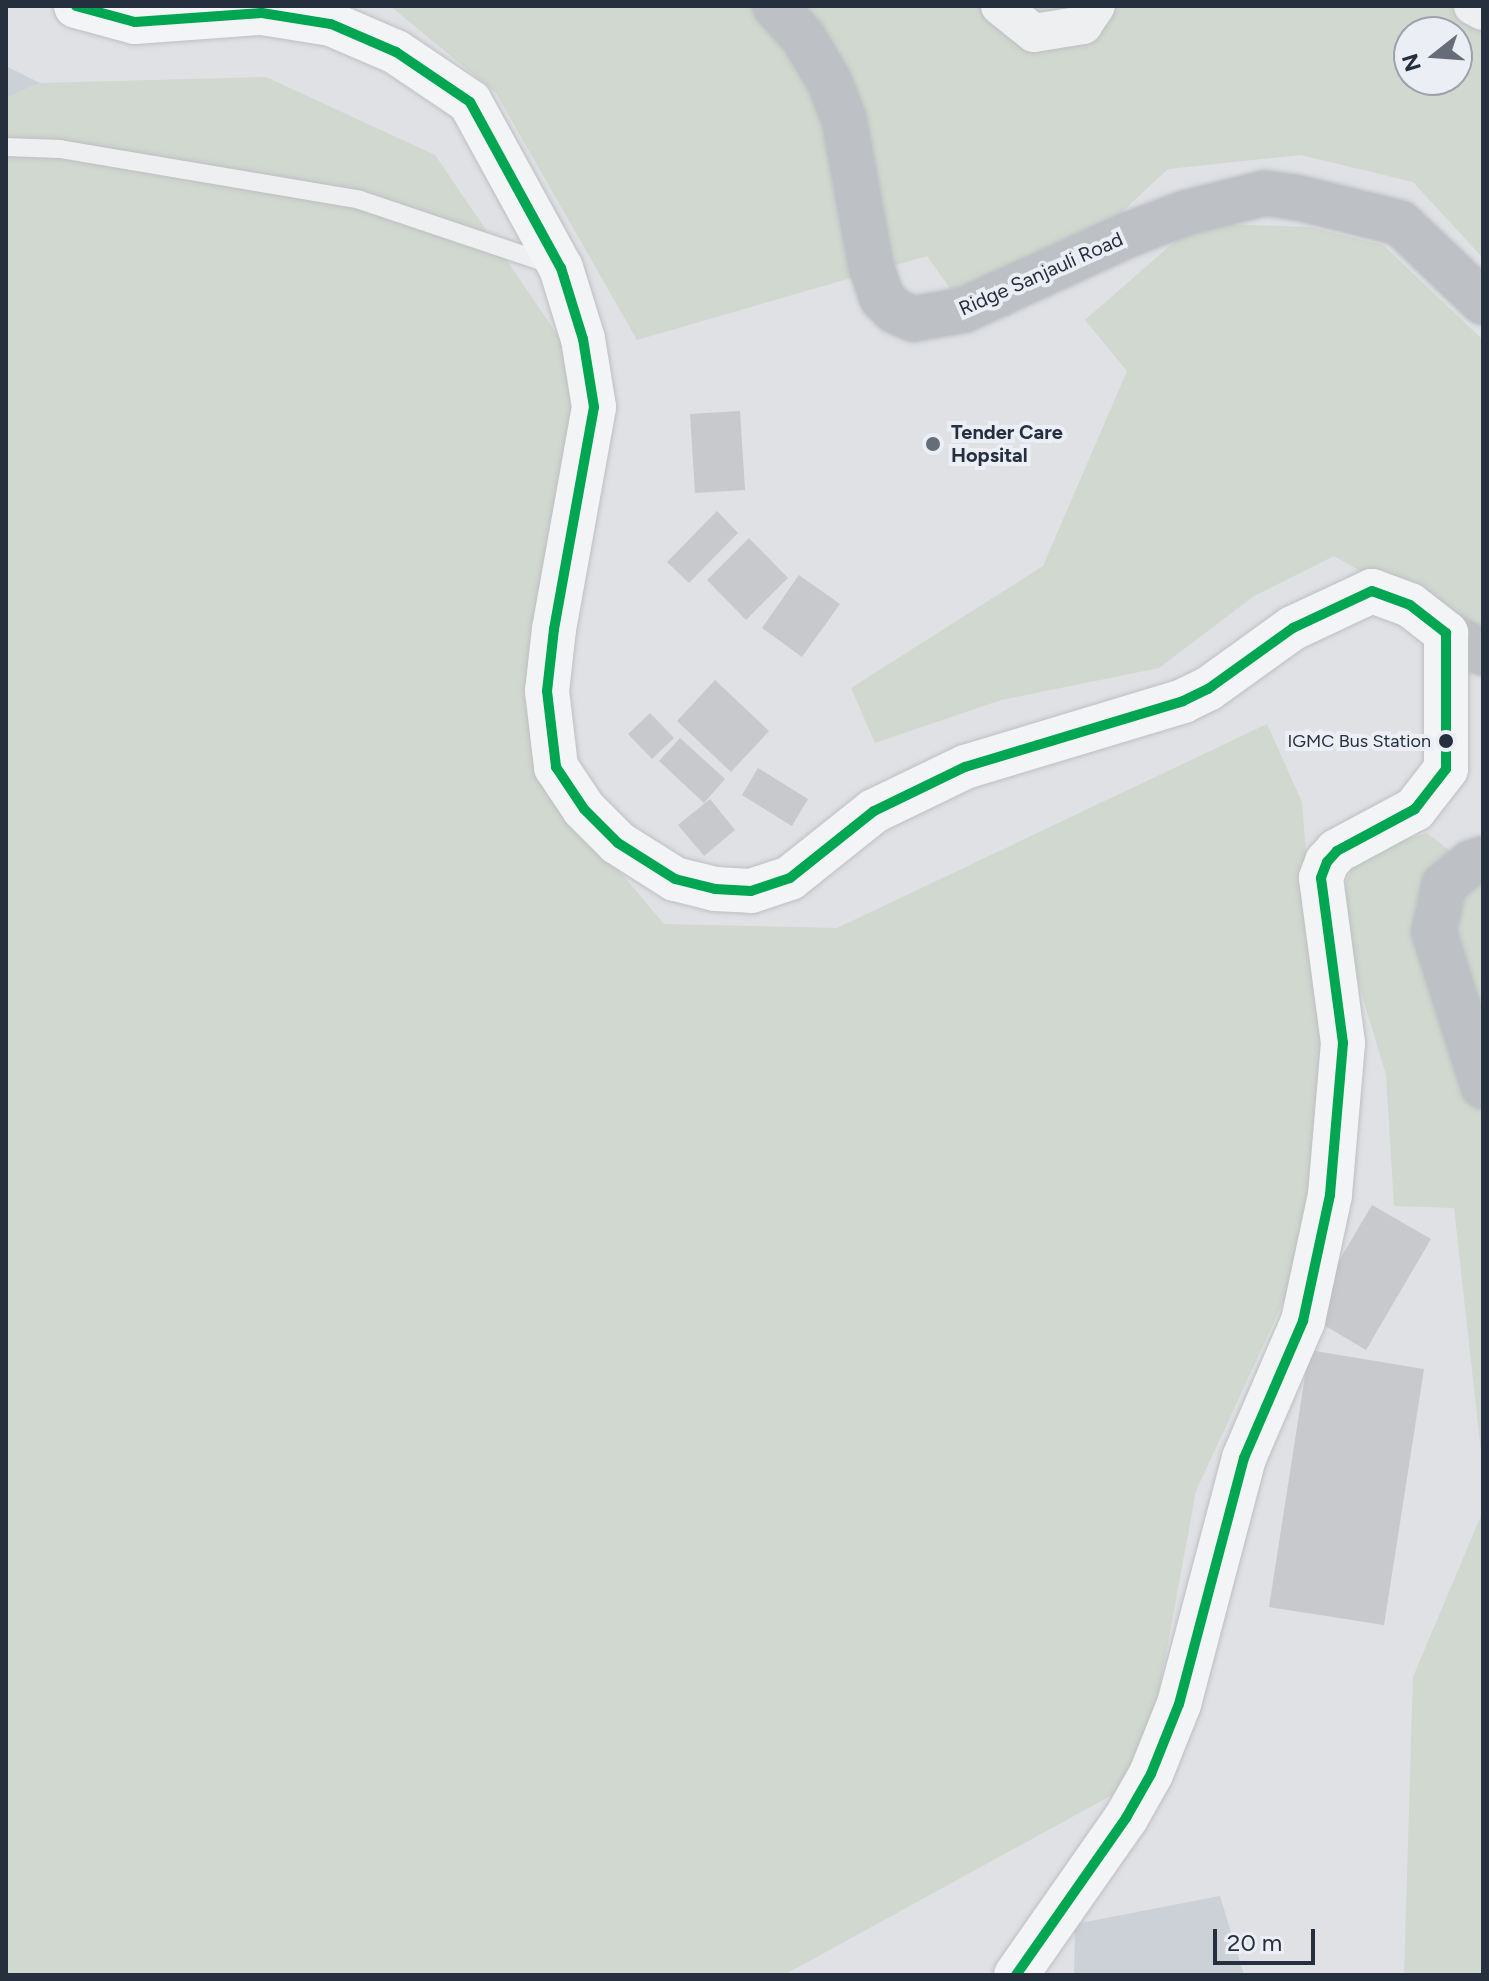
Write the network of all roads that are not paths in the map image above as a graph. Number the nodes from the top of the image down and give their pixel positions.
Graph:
1 (76, 6) edge
2 (775, 6) edge
3 (1000, 6) edge
4 (1096, 6) edge
5 (1473, 6) edge
6 (1483, 11) edge
7 (6, 147) edge
8 (561, 268) junction
9 (1483, 302) edge
10 (1446, 633) junction
11 (1483, 653) edge
12 (1483, 859) edge
13 (1483, 1086) edge
14 (1016, 1975) edge

1 - 8 main road
2 - 9 street, Ridge Sanjauli Road
3 - 4 street
5 - 6 street
7 - 8 lane
8 - 10 main road
10 - 11 street
10 - 14 main road
12 - 13 street

